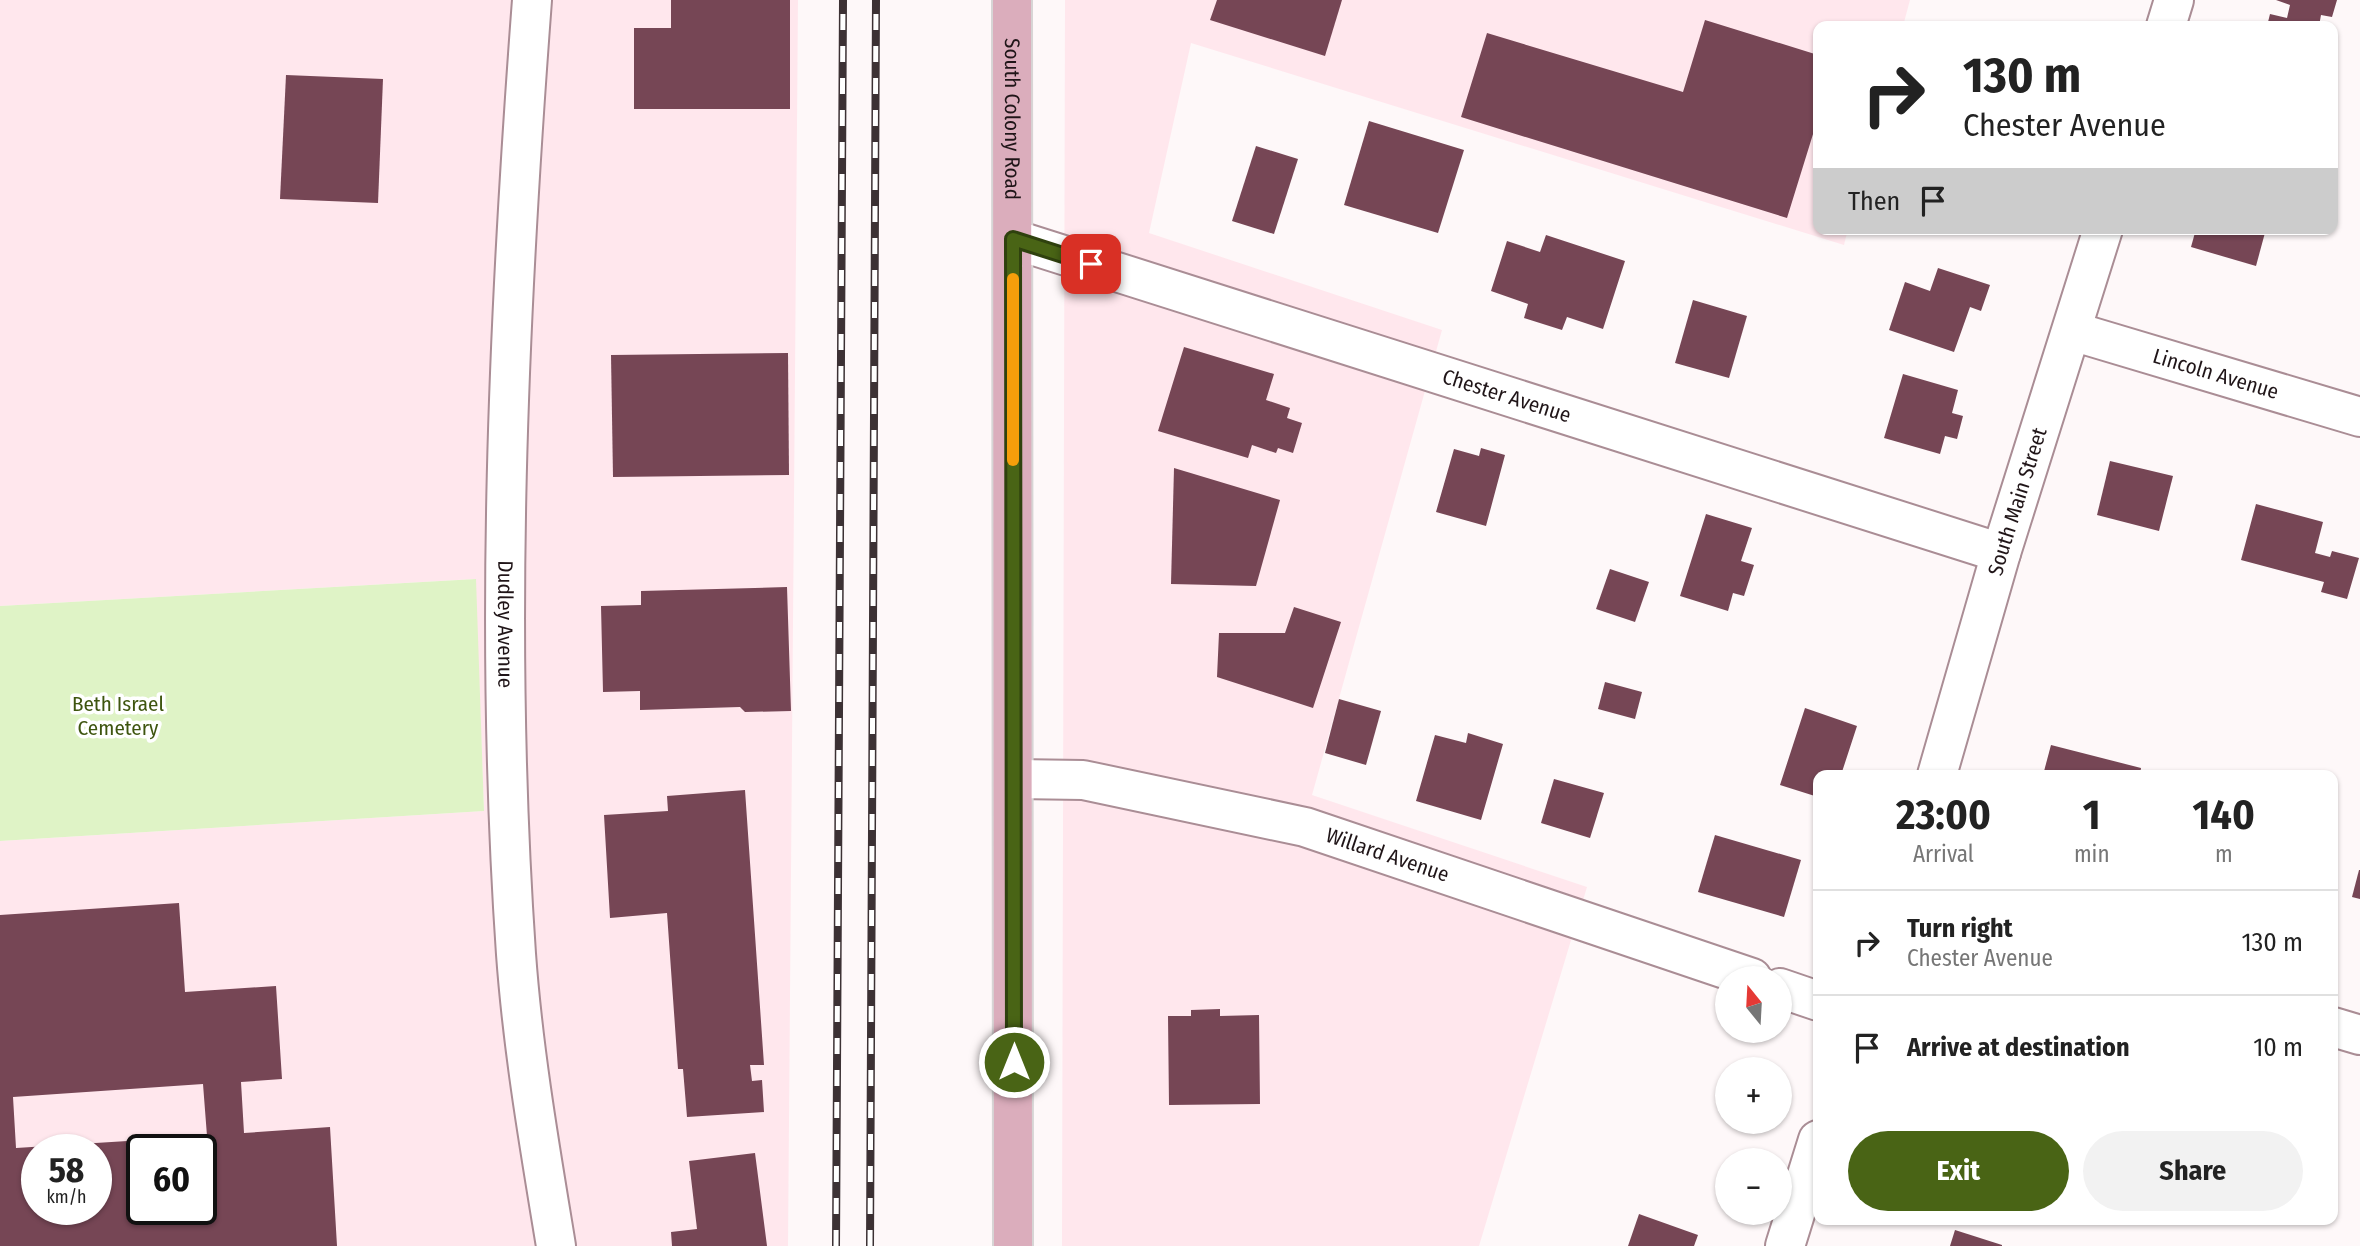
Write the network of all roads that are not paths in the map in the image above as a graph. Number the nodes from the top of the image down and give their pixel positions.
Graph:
1 (532, 0) edge
2 (1012, 0) edge
3 (2174, 0) edge
4 (2168, 21) edge
5 (2101, 235) edge
6 (1013, 239) junction
7 (2072, 331) junction
8 (2360, 417) edge
9 (2001, 553) junction
10 (1938, 770) edge
11 (1014, 779) junction
12 (1716, 966) edge
13 (1792, 992) edge
14 (1813, 998) edge
15 (2338, 1028) edge
16 (2360, 1035) edge
17 (1813, 1156) edge
18 (556, 1246) edge
19 (1013, 1246) edge
20 (1785, 1246) edge

1 - 18 street, Dudley Avenue
2 - 6 main road, South Colony Road
3 - 4 street
5 - 7 street, South Main Street
6 - 9 street, Chester Avenue
6 - 11 main road, South Colony Road
7 - 8 street, Lincoln Avenue
7 - 9 street, South Main Street
9 - 10 street, South Main Street
11 - 12 street, Willard Avenue
11 - 19 main road, South Colony Road
13 - 14 street
15 - 16 street
17 - 20 street

